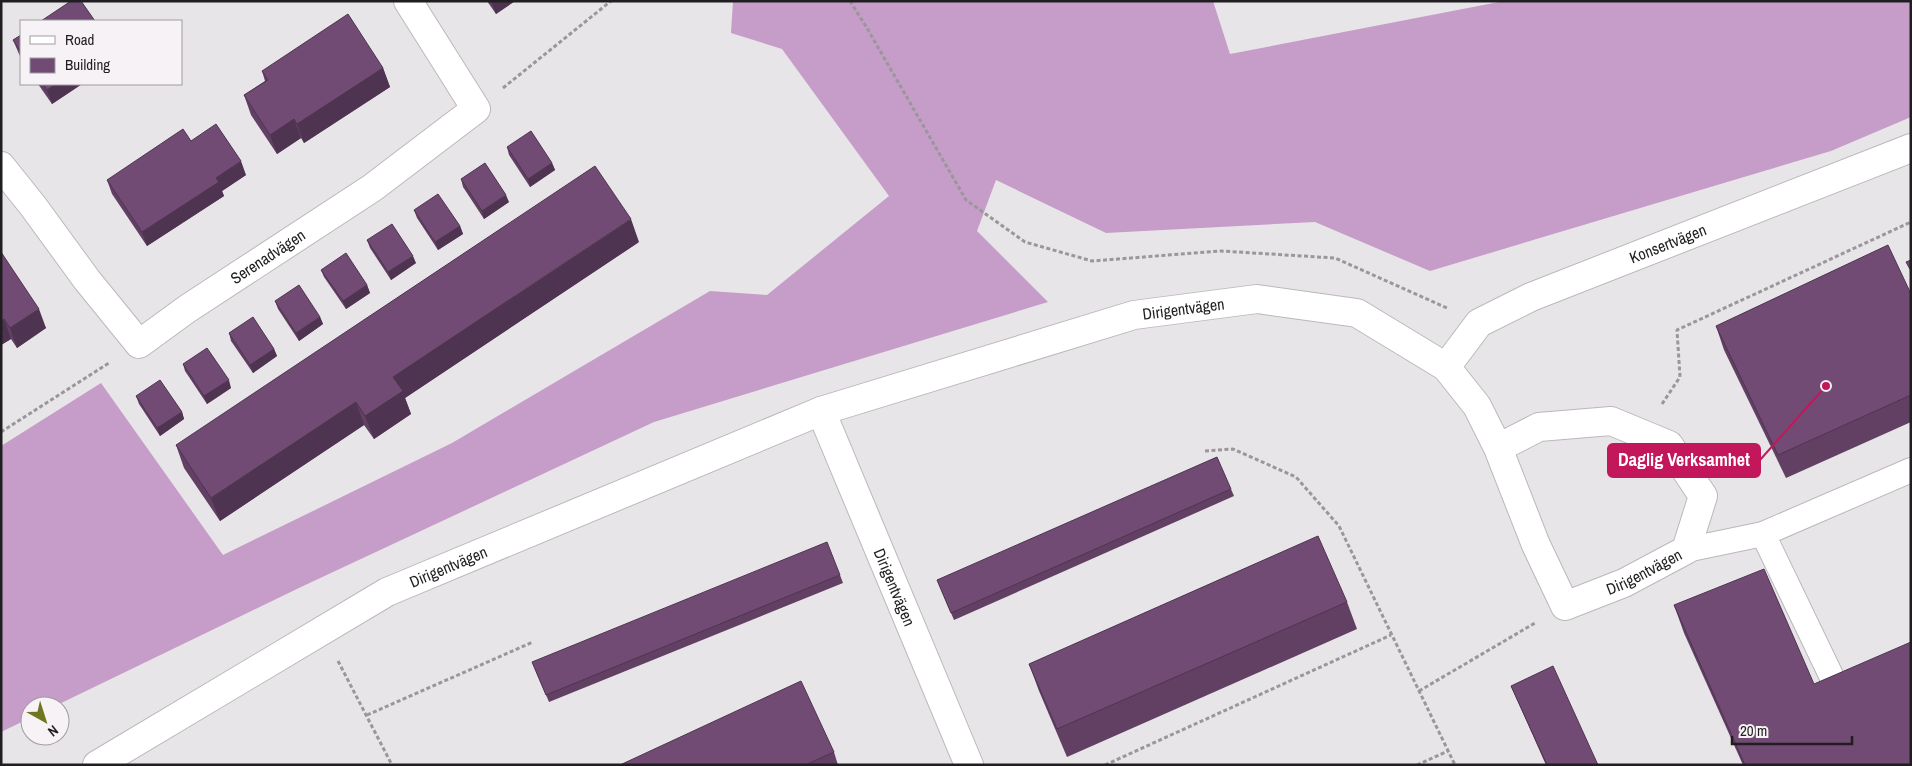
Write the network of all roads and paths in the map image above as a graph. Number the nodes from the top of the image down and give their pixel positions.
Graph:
1 (408, 1) edge
2 (612, 1) edge
3 (850, 1) edge
4 (476, 109) junction
5 (1911, 148) edge
6 (1, 166) edge
7 (1911, 222) edge
8 (1479, 323) junction
9 (139, 344) junction
10 (1446, 367) junction
11 (821, 411) junction
12 (1, 432) edge
13 (1642, 433) junction
14 (1498, 448) junction
15 (1205, 451) dead end
16 (1911, 470) edge
17 (1763, 534) junction
18 (1686, 550) junction
19 (1565, 606) junction
20 (321, 631) junction
21 (1391, 635) junction
22 (533, 642) dead end
23 (1911, 660) edge
24 (1419, 691) junction
25 (367, 715) junction
26 (1448, 750) junction
27 (96, 765) edge
28 (392, 765) edge
29 (969, 765) edge
30 (1105, 765) edge
31 (1417, 765) edge
32 (1455, 765) edge

1 - 4 street
2 - 4 path
3 - 8 path
4 - 9 street, Serenadvägen
5 - 8 street, Konsertvägen
6 - 9 street
7 - 13 path
8 - 10 street, Konsertvägen
9 - 12 path
10 - 11 street, Dirigentvägen
10 - 14 street, Dirigentvägen
11 - 20 street, Dirigentvägen
11 - 29 street, Dirigentvägen
13 - 14 street, Dirigentvägen
13 - 18 street, Dirigentvägen
14 - 19 street, Dirigentvägen
15 - 21 path
16 - 17 lane
17 - 18 lane
17 - 23 lane
18 - 19 street, Dirigentvägen
19 - 24 path
20 - 25 path
20 - 27 street, Dirigentvägen
21 - 24 path
21 - 30 path
22 - 25 path
24 - 26 path
25 - 28 path
26 - 31 path
26 - 32 path

